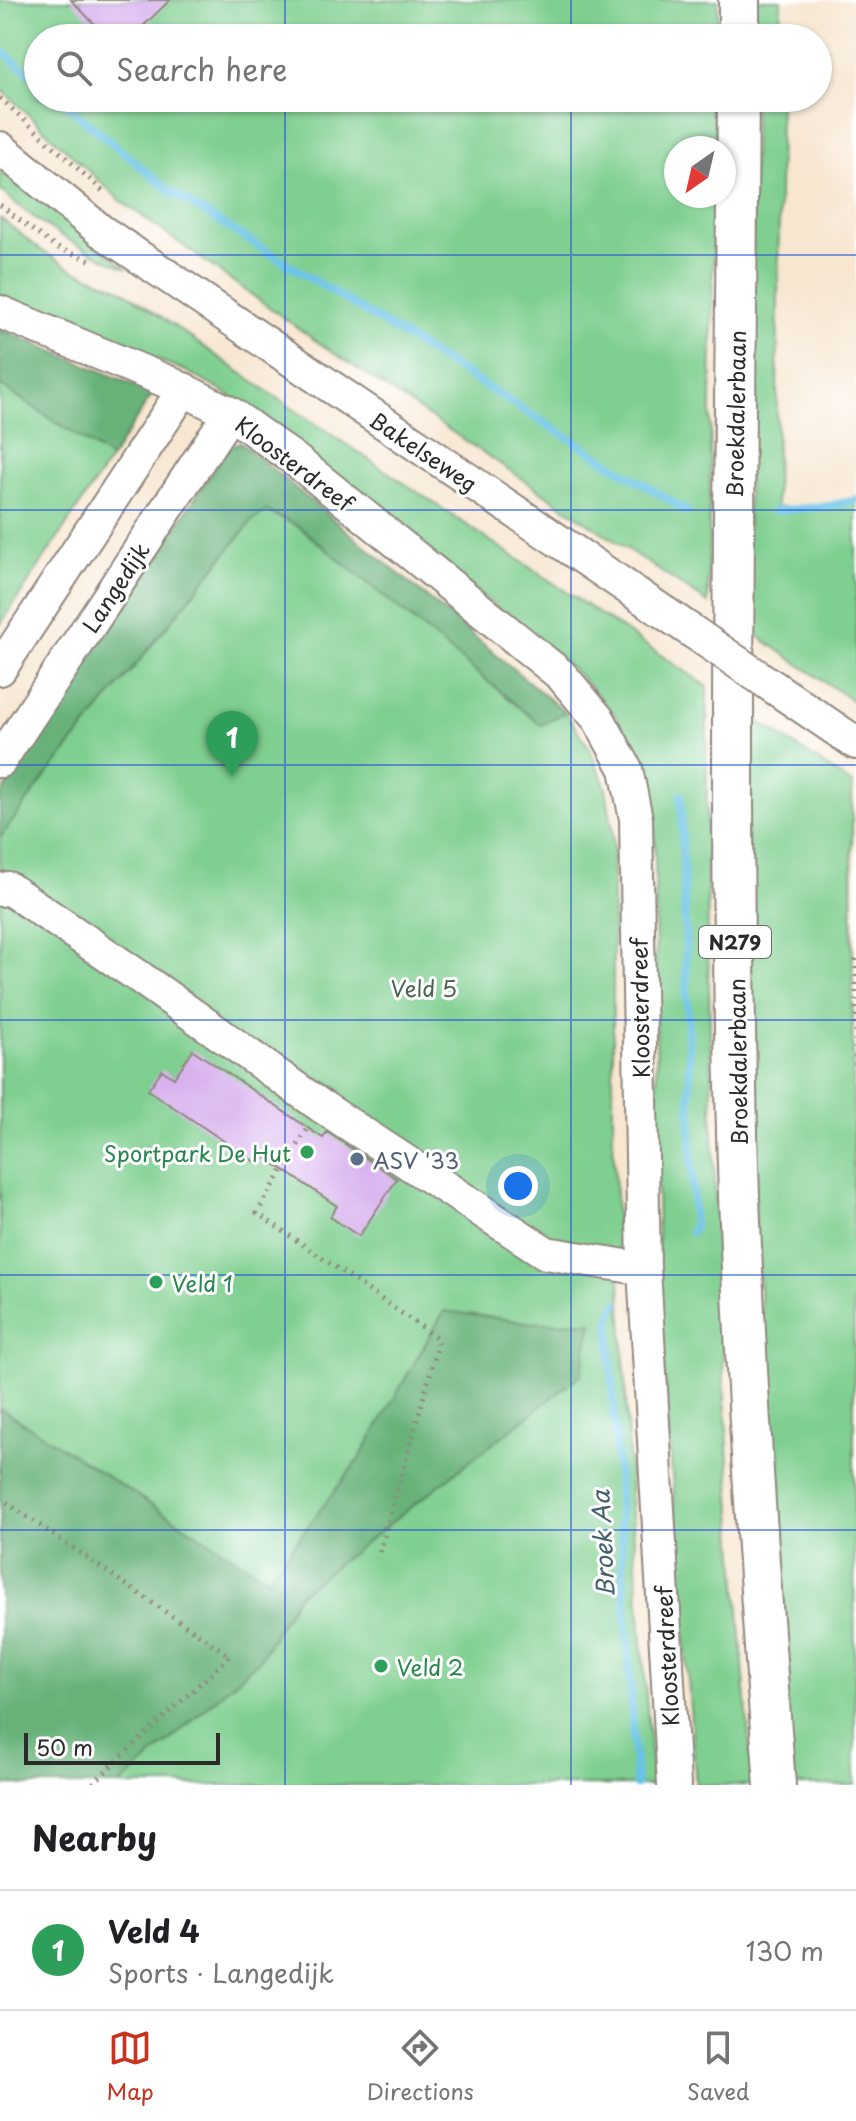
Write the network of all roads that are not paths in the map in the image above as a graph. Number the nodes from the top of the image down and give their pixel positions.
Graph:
1 (739, 0) edge
2 (739, 24) edge
3 (738, 112) edge
4 (0, 148) edge
5 (0, 312) edge
6 (184, 389) junction
7 (230, 413) junction
8 (0, 669) edge
9 (856, 743) edge
10 (0, 761) edge
11 (0, 890) edge
12 (644, 1269) junction
13 (674, 1785) edge
14 (775, 1785) edge

1 - 2 main road
3 - 14 main road, Broekdalerbaan / N279
4 - 9 street, Bakelseweg, bridge
5 - 6 street, Kloosterdreef
6 - 7 street, Kloosterdreef
6 - 8 street
7 - 10 street, Langedijk
7 - 12 street, Kloosterdreef
11 - 12 street
12 - 13 street, Kloosterdreef

